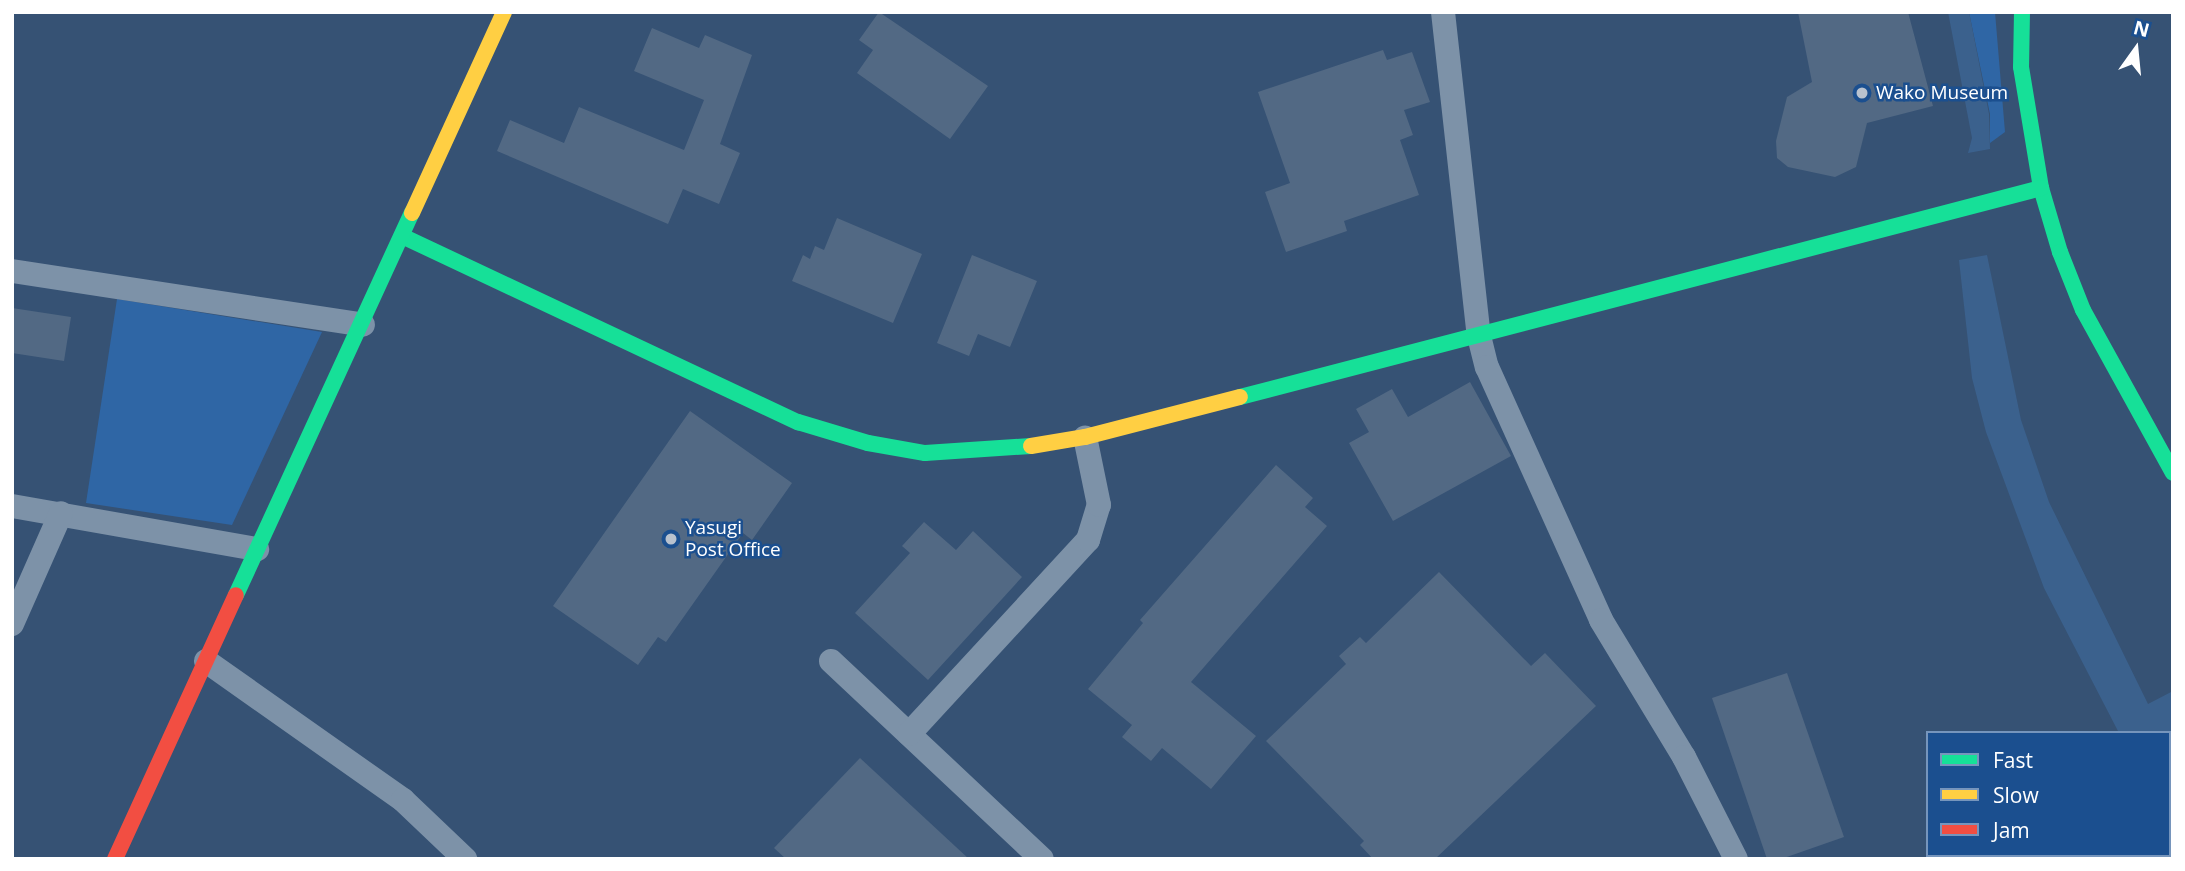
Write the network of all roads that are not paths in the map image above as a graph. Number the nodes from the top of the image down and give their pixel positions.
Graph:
1 (504, 12) edge
2 (1443, 12) edge
3 (2022, 12) edge
4 (2041, 188) junction
5 (402, 236) junction
6 (12, 271) edge
7 (363, 325) junction
8 (1479, 336) junction
9 (1085, 437) junction
10 (2173, 473) edge
11 (12, 506) edge
12 (61, 513) junction
13 (257, 549) junction
14 (12, 624) edge
15 (206, 661) junction
16 (831, 661) dead end
17 (909, 734) junction
18 (115, 859) edge
19 (465, 859) edge
20 (1042, 859) edge
21 (1736, 859) edge

1 - 5 street
2 - 8 street
3 - 4 street
4 - 8 street
4 - 10 street
5 - 7 street
5 - 9 street
6 - 7 street
7 - 13 street
8 - 9 street
8 - 21 street
9 - 17 street
11 - 12 street
12 - 13 street
12 - 14 street
13 - 15 street
15 - 18 street
15 - 19 street
16 - 17 street
17 - 20 street

